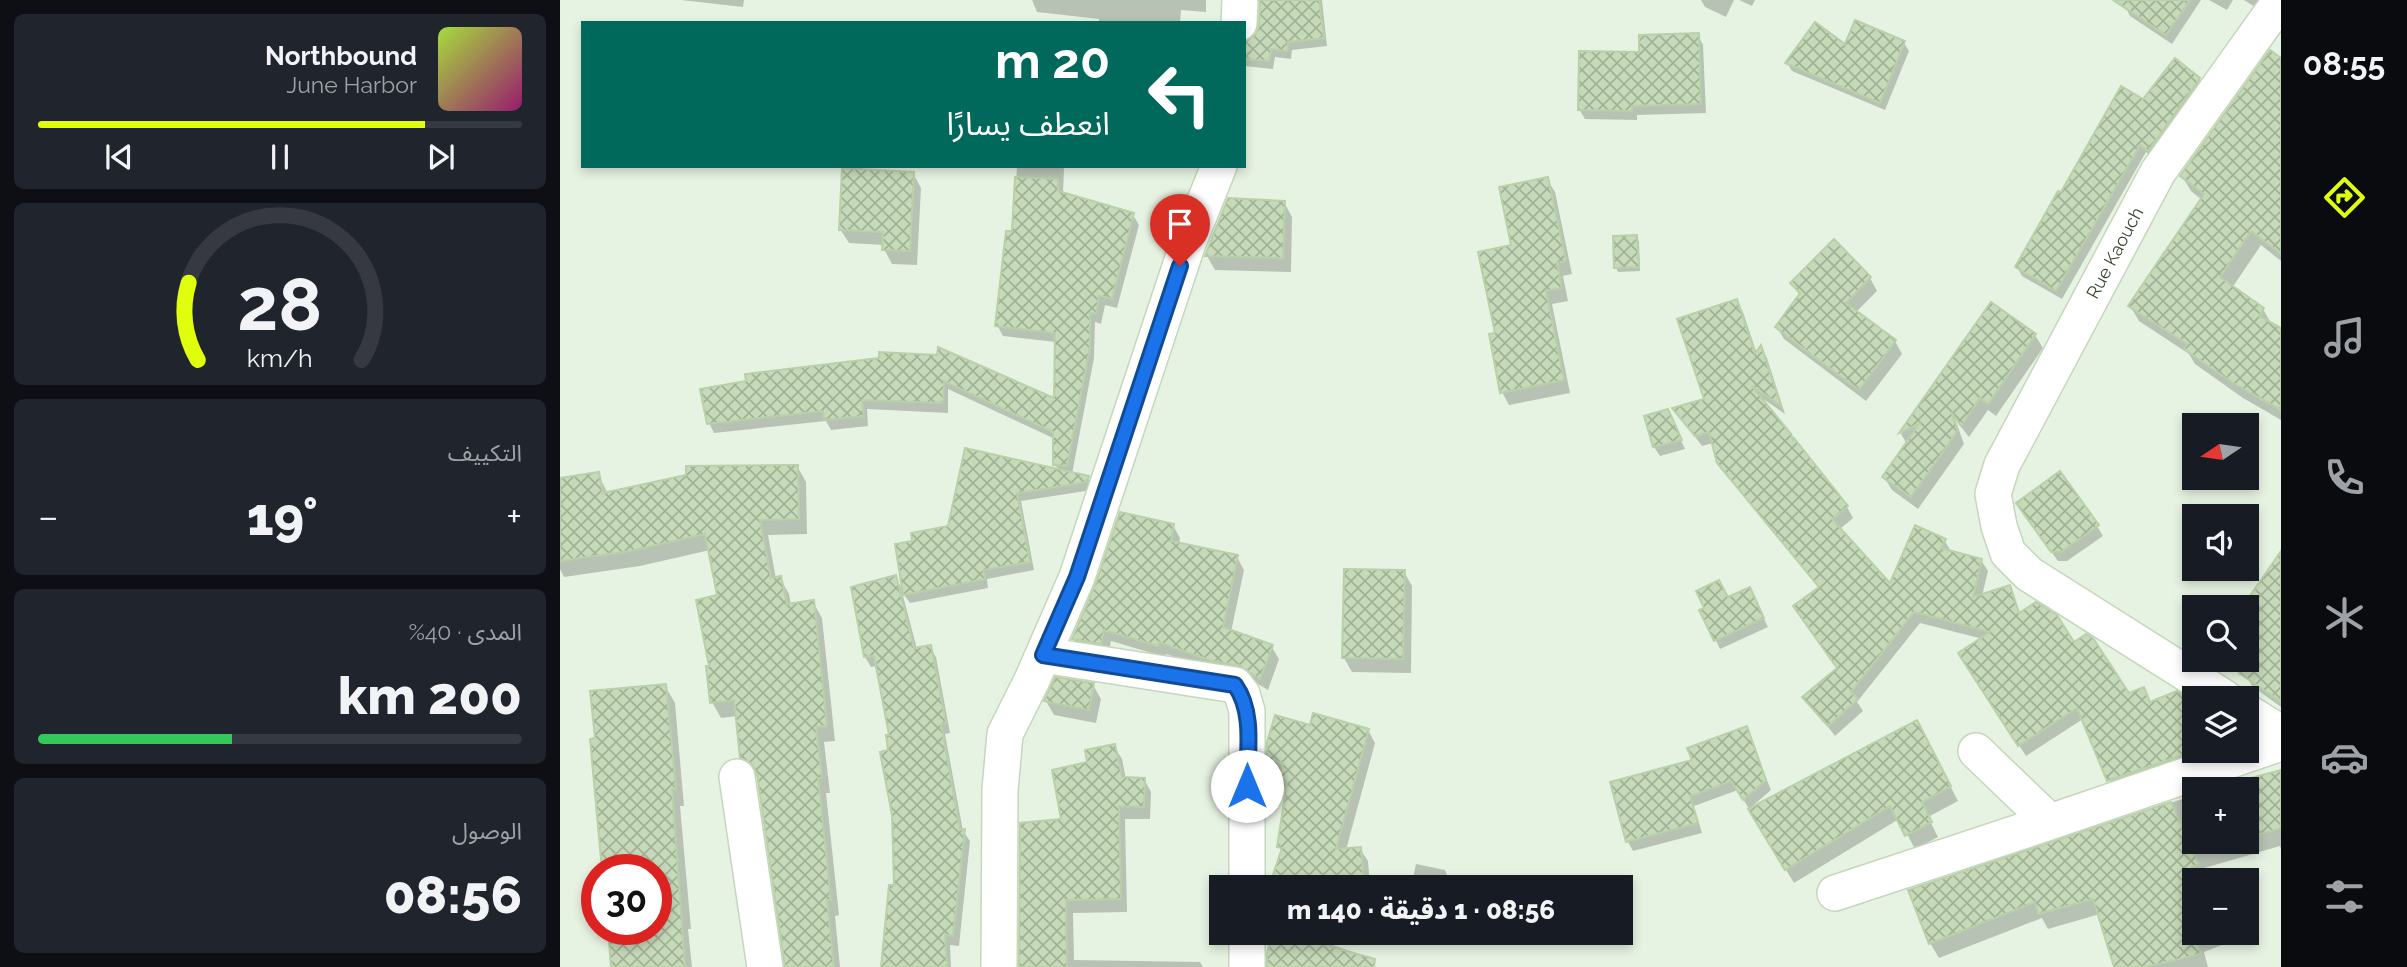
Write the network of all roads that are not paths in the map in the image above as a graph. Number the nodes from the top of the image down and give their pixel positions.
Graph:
1 (1240, 0) edge
2 (2281, 0) edge
3 (1239, 21) edge
4 (1218, 168) edge
5 (1043, 655) junction
6 (2206, 686) edge
7 (2259, 719) edge
8 (2281, 733) edge
9 (2281, 743) edge
10 (1976, 751) dead end
11 (737, 777) dead end
12 (2050, 822) junction
13 (1247, 875) edge
14 (1835, 893) dead end
15 (1247, 945) edge
16 (765, 967) edge
17 (999, 967) edge
18 (1247, 967) edge

1 - 3 street
2 - 6 street, Rue Kaouch
4 - 5 street
5 - 13 street
5 - 17 street
7 - 8 street
9 - 12 street
10 - 12 street
11 - 16 street
12 - 14 street
15 - 18 street

